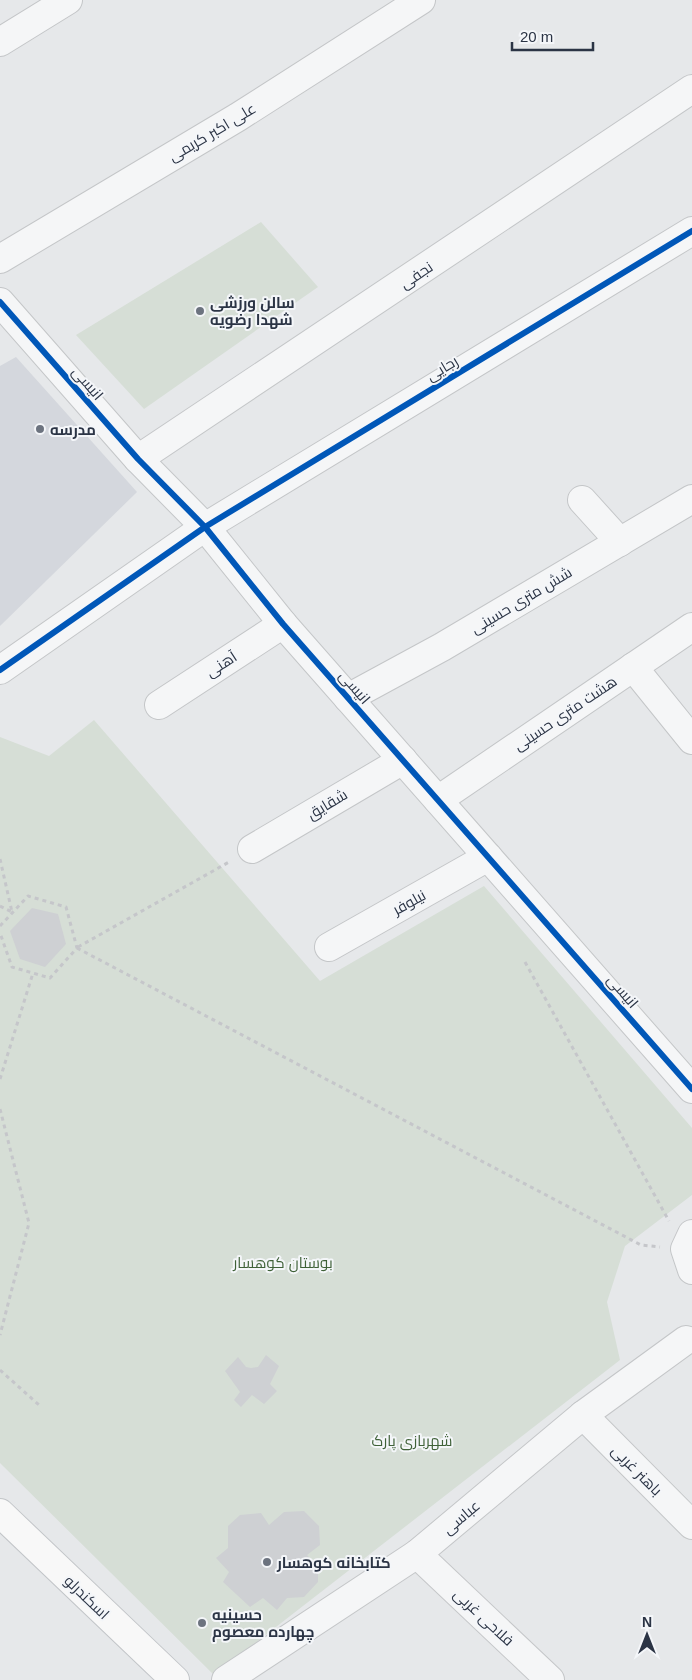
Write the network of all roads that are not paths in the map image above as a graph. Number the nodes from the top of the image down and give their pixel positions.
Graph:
1 (68, 0) edge
2 (421, 0) edge
3 (0, 42) edge
4 (692, 89) edge
5 (692, 230) edge
6 (0, 259) edge
7 (0, 302) edge
8 (138, 459) junction
9 (692, 499) edge
10 (582, 500) dead end
11 (205, 527) junction
12 (620, 542) junction
13 (283, 624) junction
14 (692, 627) edge
15 (633, 667) junction
16 (0, 670) edge
17 (348, 698) junction
18 (159, 705) dead end
19 (692, 740) edge
20 (403, 760) junction
21 (438, 800) junction
22 (252, 849) road end
23 (488, 857) junction
24 (329, 947) dead end
25 (692, 1089) edge
26 (686, 1340) dead end
27 (582, 1415) junction
28 (0, 1513) edge
29 (692, 1525) edge
30 (417, 1554) junction
31 (175, 1680) edge
32 (226, 1680) edge
33 (550, 1680) edge

1 - 3 street
2 - 6 street, علی اکبر کریمی
4 - 8 street, نجفی
5 - 11 street, رجایی
7 - 8 street, انیسی
8 - 11 street, انیسی
9 - 12 street, شش متری حسینی
10 - 12 street
11 - 13 street, انیسی
11 - 16 street, رجایی
12 - 17 street, شش متری حسینی
13 - 17 street, انیسی
13 - 18 street, آهنی
14 - 15 street, هشت متری حسینی
15 - 19 street
15 - 21 street, هشت متری حسینی
17 - 20 street, انیسی
20 - 21 street, انیسی
20 - 22 street, شقایق
21 - 23 street, انیسی
23 - 24 street, نیلوفر
23 - 25 street, انیسی
26 - 27 street, عباسی
27 - 29 street, باهنر غربی
27 - 30 street, عباسی
28 - 31 main road, اسکندرلو
30 - 32 street, عباسی
30 - 33 street, فلاحی غربی

